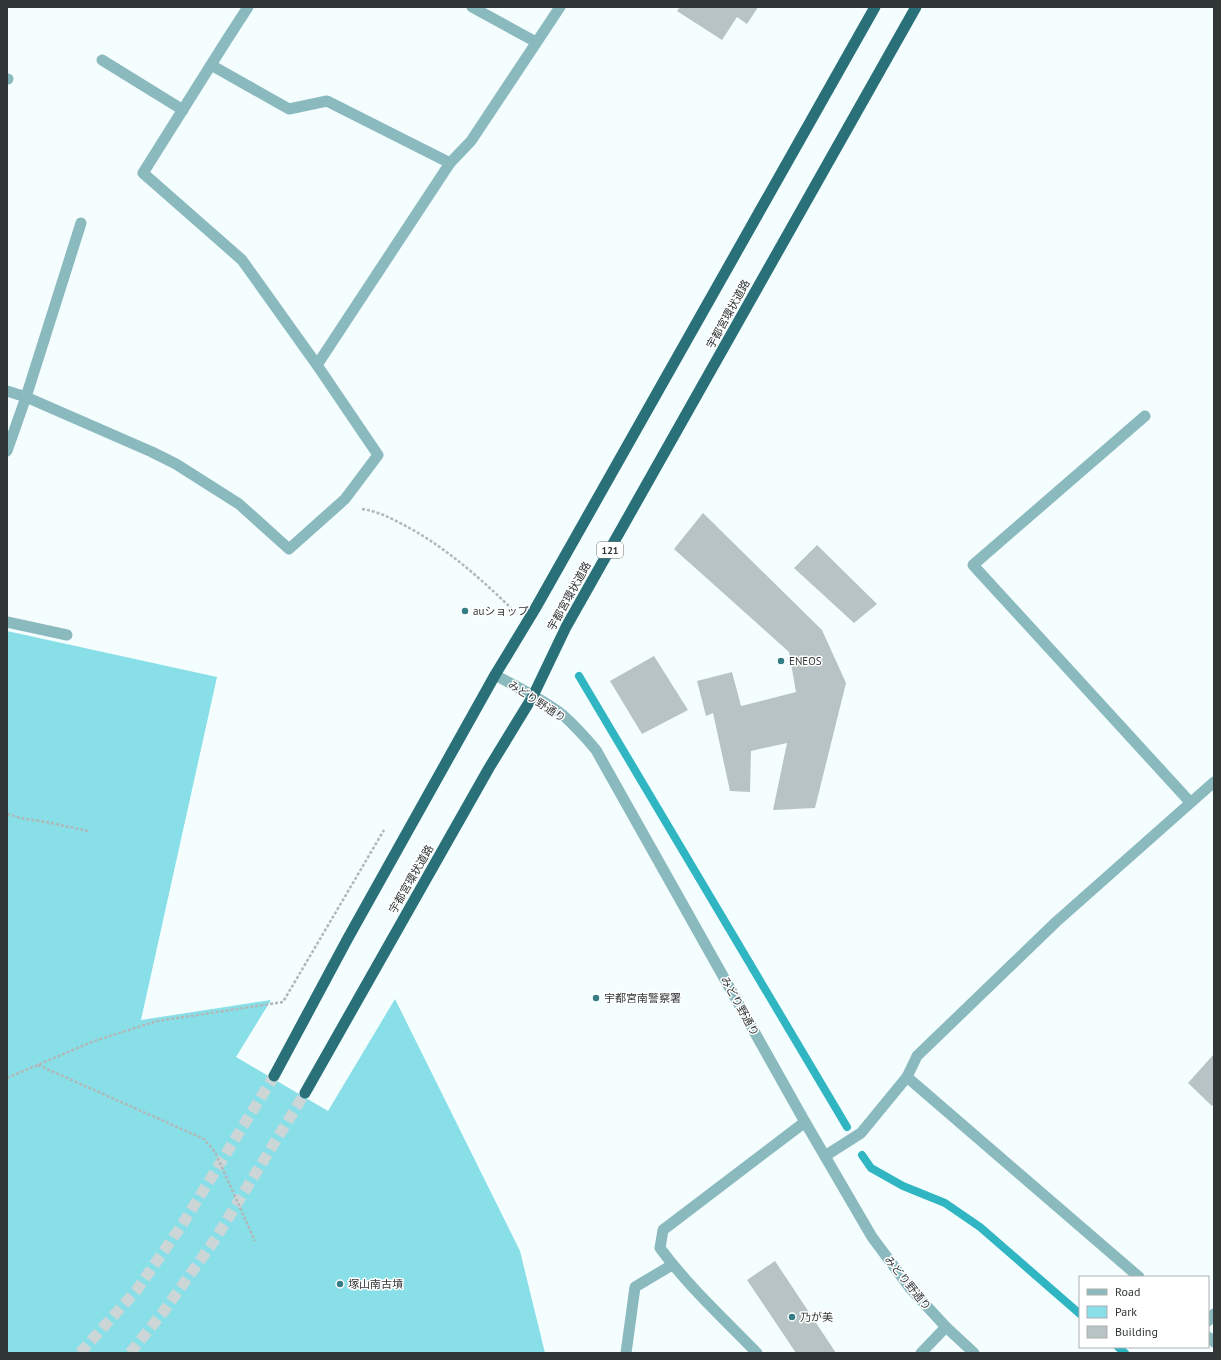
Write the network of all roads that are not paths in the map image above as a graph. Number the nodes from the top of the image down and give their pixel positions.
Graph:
1 (248, 7) edge
2 (472, 7) edge
3 (560, 7) edge
4 (875, 7) edge
5 (916, 7) edge
6 (536, 42) junction
7 (102, 60) dead end
8 (211, 65) junction
9 (183, 110) junction
10 (450, 163) junction
11 (81, 222) dead end
12 (317, 365) junction
13 (7, 391) edge
14 (26, 397) junction
15 (1144, 416) dead end
16 (7, 452) edge
17 (7, 622) edge
18 (67, 635) dead end
19 (495, 675) junction
20 (533, 696) junction
21 (1214, 782) edge
22 (1190, 802) junction
23 (274, 1076) tunnel mouth
24 (907, 1077) junction
25 (305, 1093) tunnel mouth
26 (805, 1122) junction
27 (825, 1156) junction
28 (672, 1264) junction
29 (1138, 1276) edge
30 (946, 1327) junction
31 (626, 1353) edge
32 (757, 1353) edge
33 (921, 1353) edge
34 (974, 1353) edge

1 - 8 street
2 - 6 street
3 - 6 street
4 - 19 highway, 宇都宮環状道路
5 - 20 highway, 宇都宮環状道路 / 121
6 - 10 street
7 - 9 street
8 - 9 street
8 - 10 street
9 - 12 street
10 - 12 street
11 - 14 street
12 - 14 street
13 - 14 street
14 - 16 street
15 - 22 street
17 - 18 street
19 - 20 street, みどり野通り
19 - 23 highway, 宇都宮環状道路
20 - 25 highway, 宇都宮環状道路 / 121
20 - 26 street, みどり野通り
21 - 22 street
22 - 24 street
24 - 27 street
24 - 29 street
26 - 27 street, みどり野通り
26 - 28 street
27 - 30 street, みどり野通り
28 - 31 street
28 - 32 street
30 - 33 street
30 - 34 street, みどり野通り

